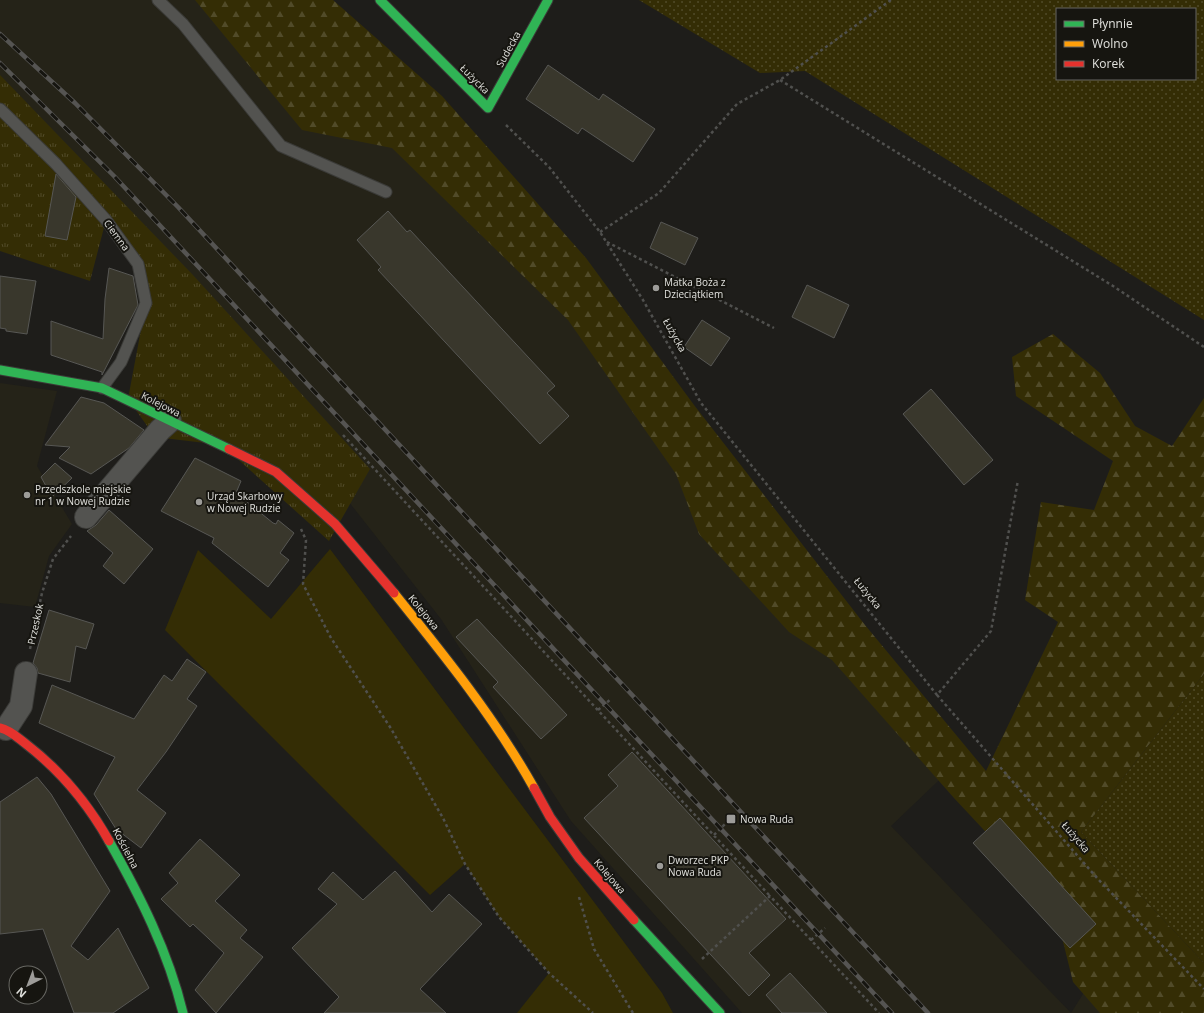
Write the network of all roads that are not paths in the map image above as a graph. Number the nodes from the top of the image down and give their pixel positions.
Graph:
1 (158, 0) edge
2 (380, 0) edge
3 (548, 0) edge
4 (488, 108) joint
5 (0, 109) edge
6 (386, 192) dead end
7 (0, 370) edge
8 (102, 388) junction
9 (170, 421) junction
10 (80, 524) road end
11 (26, 673) road end
12 (3, 728) edge
13 (183, 1013) edge
14 (720, 1013) edge

1 - 6 lane
2 - 4 street, Łużycka
3 - 4 street, Sudecka
5 - 8 lane, Ciemna
7 - 8 street, Kolejowa
8 - 9 street, Kolejowa
9 - 10 street
9 - 14 street, Kolejowa
11 - 12 street
12 - 13 street, Kościelna

